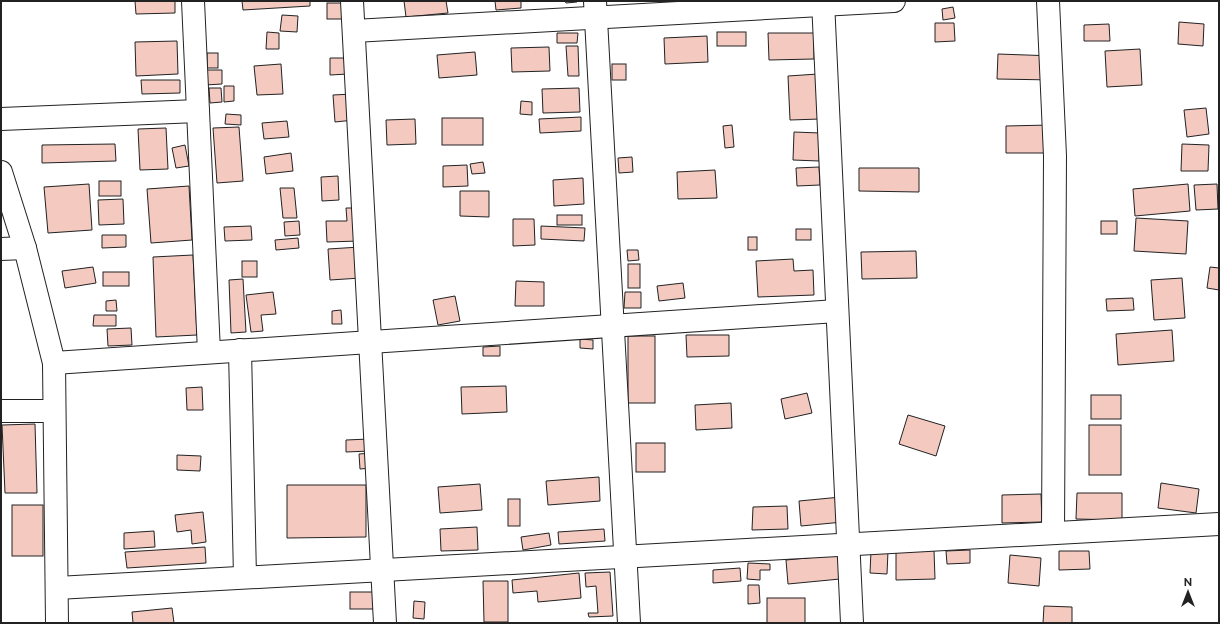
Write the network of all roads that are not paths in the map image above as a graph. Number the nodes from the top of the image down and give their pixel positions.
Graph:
1 (193, 1) edge
2 (352, 1) edge
3 (894, 1) edge
4 (1048, 1) edge
5 (823, 3) edge
6 (596, 9) edge
7 (354, 31) junction
8 (198, 111) junction
9 (1, 119) edge
10 (1, 172) edge
11 (25, 248) junction
12 (1, 249) edge
13 (837, 311) junction
14 (613, 326) junction
15 (370, 342) junction
16 (240, 350) junction
17 (209, 352) junction
18 (54, 362) junction
19 (1, 411) edge
20 (54, 411) junction
21 (1219, 524) edge
22 (1053, 533) junction
23 (848, 544) junction
24 (626, 556) junction
25 (382, 570) junction
26 (246, 577) junction
27 (57, 588) junction
28 (57, 623) edge
29 (385, 623) edge
30 (629, 623) edge
31 (852, 623) edge

1 - 8 street
2 - 7 street
3 - 5 street
4 - 22 street
5 - 6 street
5 - 13 street
6 - 7 street
6 - 14 street
7 - 15 street
8 - 9 street
8 - 17 street
10 - 11 street
11 - 12 street
11 - 18 street
13 - 14 street
13 - 23 street
14 - 15 street
14 - 24 street
15 - 16 street
15 - 25 street
16 - 17 street
16 - 26 street
17 - 18 street
18 - 20 street
19 - 20 street
20 - 27 street
21 - 22 street
22 - 23 street
23 - 24 street
23 - 31 street
24 - 25 street
24 - 30 street
25 - 26 street
25 - 29 street
26 - 27 street
27 - 28 street

